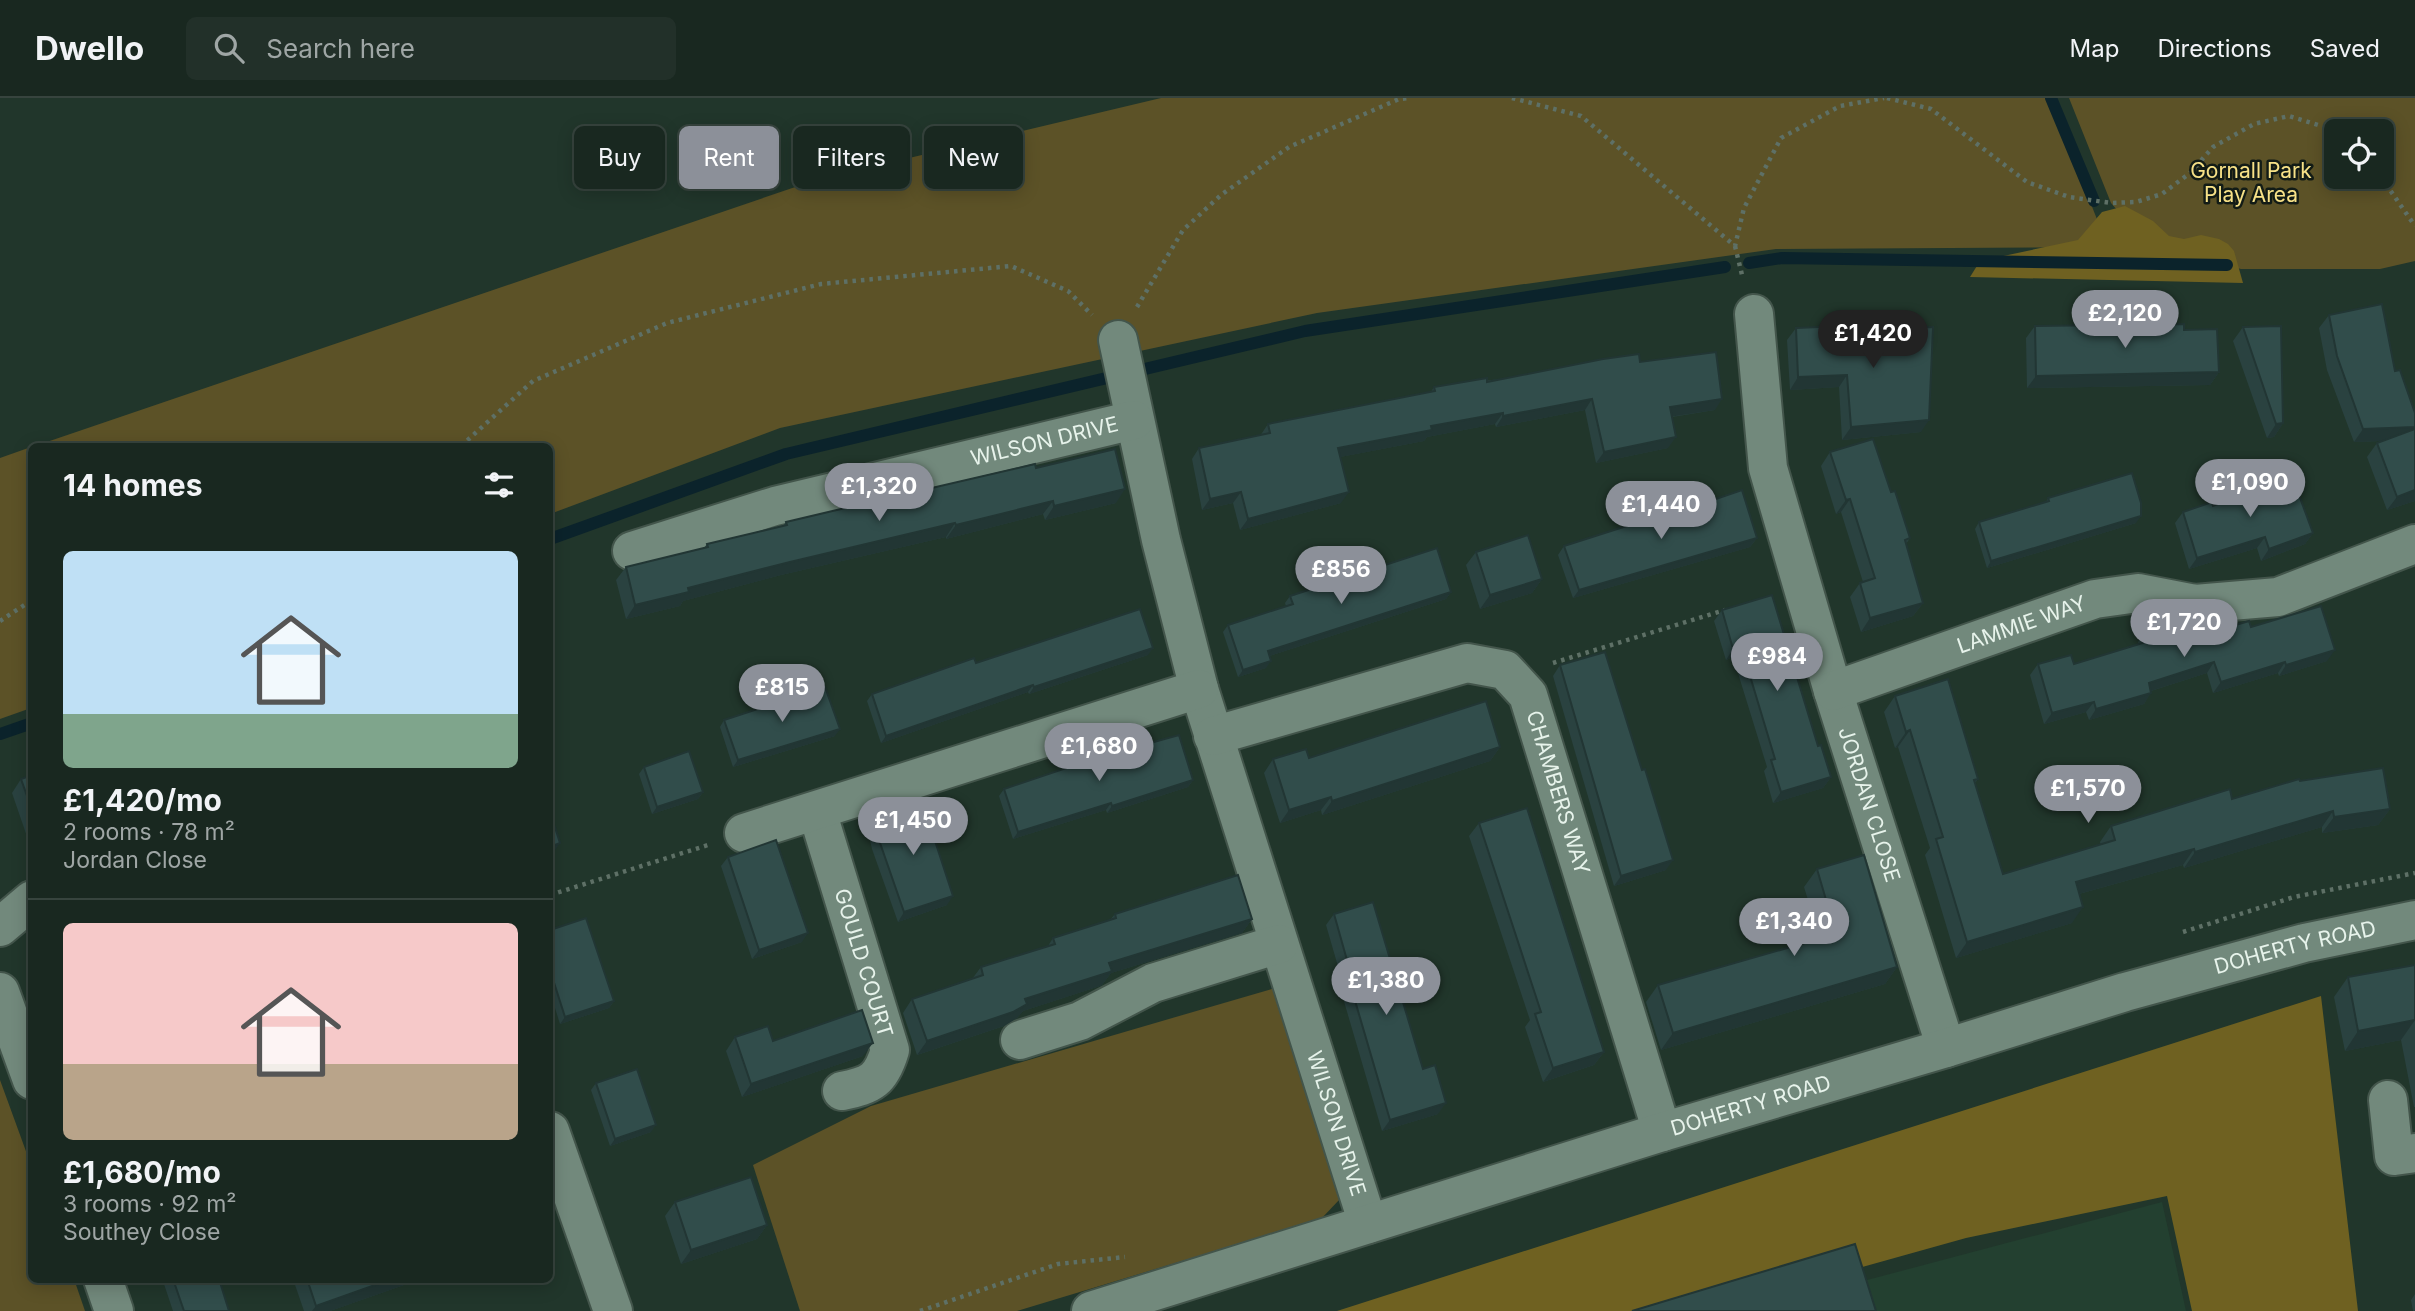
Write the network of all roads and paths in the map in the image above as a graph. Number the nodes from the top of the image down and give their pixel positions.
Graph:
1 (1410, 98) edge
2 (1512, 98) edge
3 (1885, 98) edge
4 (2324, 127) edge
5 (2389, 189) edge
6 (2415, 226) edge
7 (1735, 246) junction
8 (1749, 299) joint
9 (1125, 378) junction
10 (464, 443) edge
11 (2415, 544) edge
12 (632, 551) dead end
13 (28, 603) edge
14 (1730, 608) edge
15 (0, 621) edge
16 (1199, 689) junction
17 (1833, 691) junction
18 (1528, 695) junction
19 (1213, 736) junction
20 (817, 811) junction
21 (727, 839) joint
22 (553, 894) edge
23 (28, 903) edge
24 (2415, 920) edge
25 (0, 927) edge
26 (1279, 944) junction
27 (0, 992) edge
28 (1020, 1040) dead end
29 (1946, 1048) junction
30 (28, 1069) edge
31 (842, 1091) dead end
32 (2388, 1100) dead end
33 (1662, 1132) junction
34 (553, 1139) edge
35 (2415, 1153) edge
36 (1368, 1224) junction
37 (104, 1283) edge
38 (114, 1311) edge
39 (614, 1311) edge
40 (1091, 1311) edge

1 - 9 path
2 - 7 path
3 - 4 path
3 - 7 path
5 - 6 path
7 - 8 path
8 - 17 street, JORDAN CLOSE
9 - 10 path
9 - 12 street, WILSON DRIVE
9 - 16 street, WILSON DRIVE
11 - 17 street, LAMMIE WAY
13 - 15 path
14 - 18 path
16 - 19 street, WILSON DRIVE
16 - 20 street
17 - 29 street, JORDAN CLOSE
18 - 19 street, CHAMBERS WAY
18 - 33 street, CHAMBERS WAY
19 - 26 street, WILSON DRIVE
20 - 21 street
20 - 31 street, GOULD COURT
21 - 22 path
23 - 25 street
24 - 29 street, DOHERTY ROAD
26 - 28 street
26 - 36 street, WILSON DRIVE
27 - 30 street
29 - 33 street, DOHERTY ROAD
32 - 35 street
33 - 36 street, DOHERTY ROAD
34 - 39 street
36 - 40 street, DOHERTY ROAD
37 - 38 street

